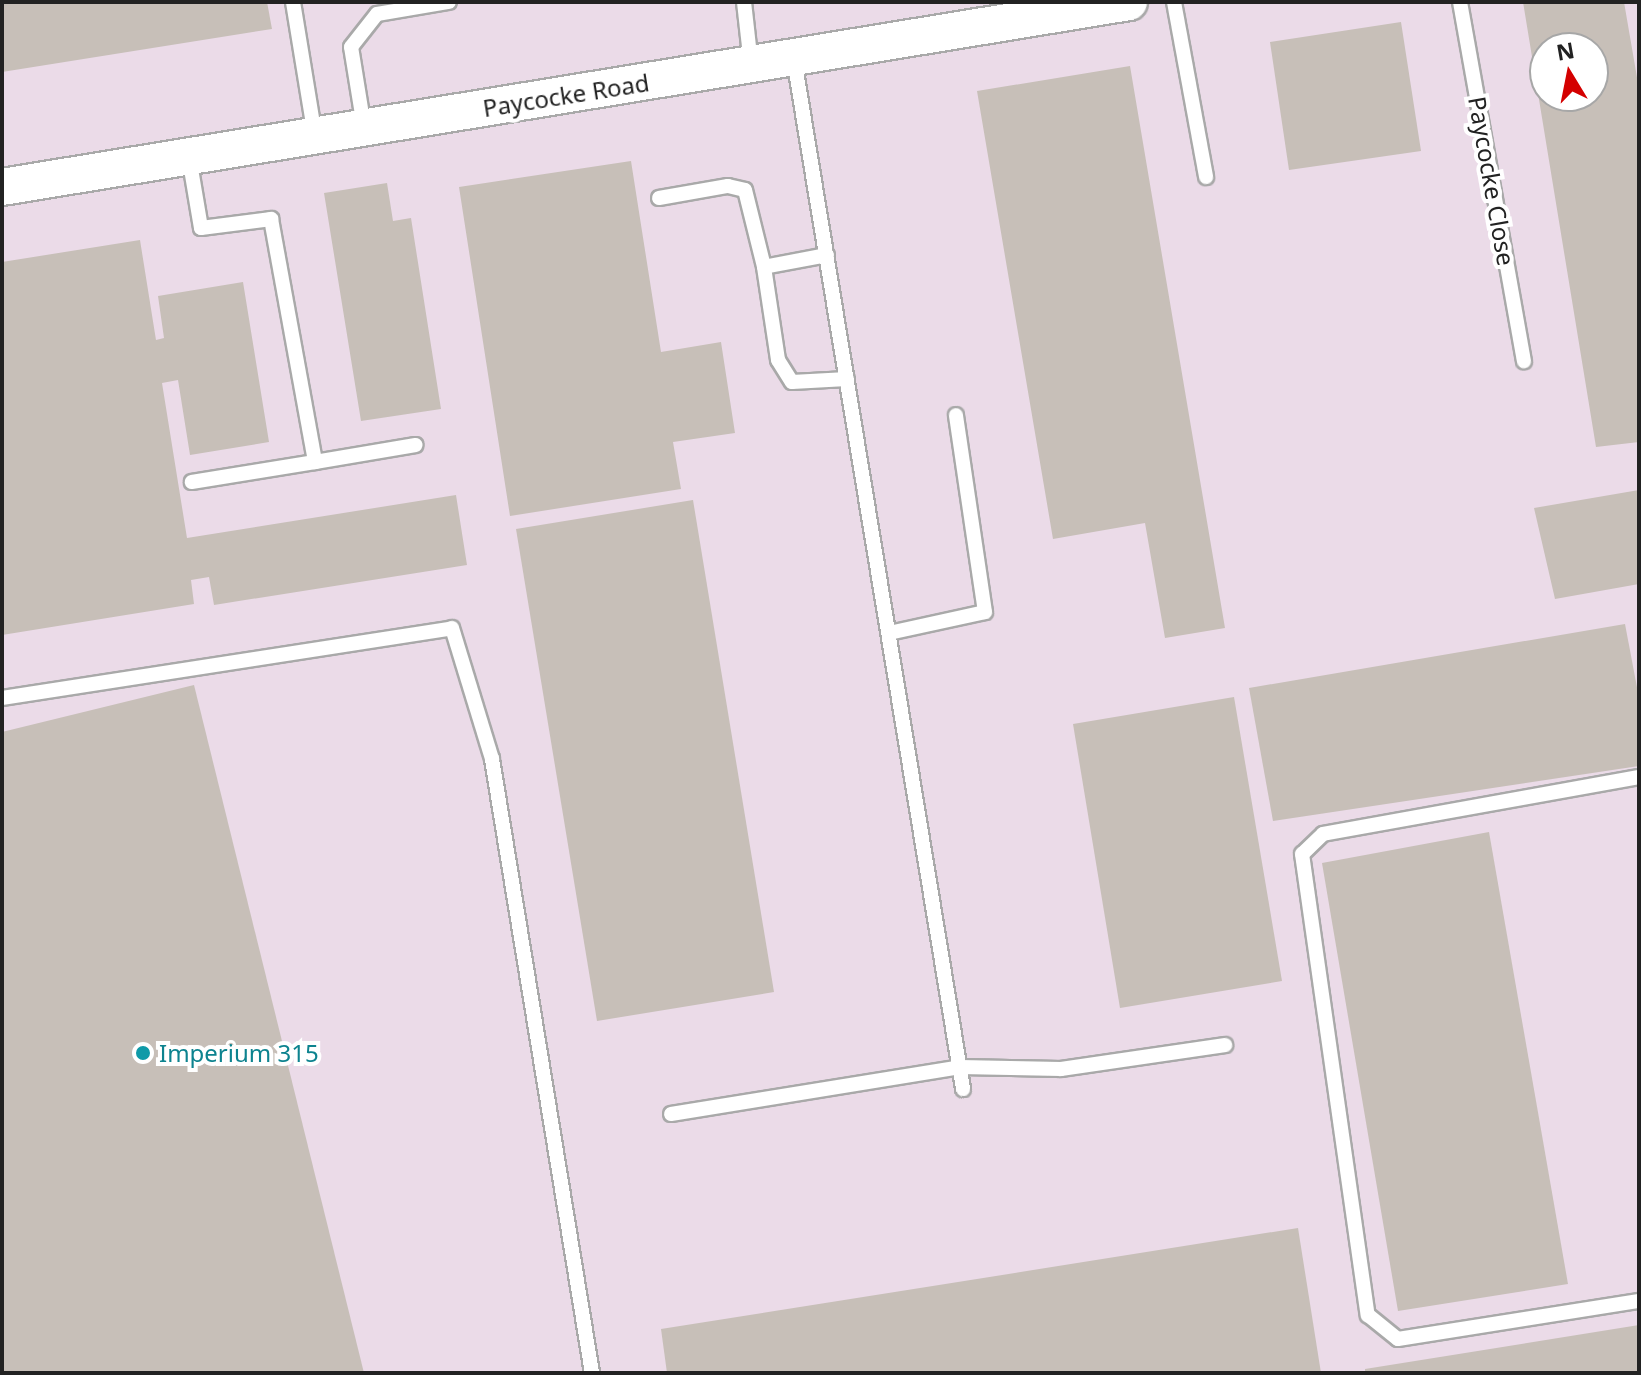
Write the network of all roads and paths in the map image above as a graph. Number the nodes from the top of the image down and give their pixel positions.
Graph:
1 (293, 2) edge
2 (449, 2) edge
3 (744, 2) edge
4 (1129, 2) edge
5 (1174, 2) edge
6 (1460, 2) edge
7 (794, 57) junction
8 (752, 64) junction
9 (365, 128) junction
10 (315, 136) junction
11 (189, 157) junction
12 (1206, 177) dead end
13 (2, 187) edge
14 (659, 198) dead end
15 (827, 255) junction
16 (764, 267) junction
17 (1524, 361) dead end
18 (847, 379) junction
19 (956, 415) dead end
20 (416, 445) dead end
21 (315, 462) junction
22 (192, 482) dead end
23 (889, 633) junction
24 (2, 698) edge
25 (1639, 777) edge
26 (1225, 1045) dead end
27 (960, 1067) junction
28 (963, 1089) dead end
29 (671, 1114) dead end
30 (1639, 1301) edge
31 (592, 1373) edge

1 - 10 lane
2 - 9 lane
3 - 8 lane
4 - 7 street, Paycocke Road
5 - 12 lane
6 - 17 lane, Paycocke Close
7 - 8 street, Paycocke Road
7 - 15 lane
8 - 9 street, Paycocke Road
9 - 10 street, Paycocke Road
10 - 11 street, Paycocke Road
11 - 13 street, Paycocke Road
11 - 21 lane
14 - 16 lane
15 - 16 lane
15 - 18 lane
16 - 18 lane
18 - 23 lane
19 - 23 lane
20 - 21 lane
21 - 22 lane
23 - 27 lane
24 - 31 lane
25 - 30 lane
26 - 27 lane
27 - 28 lane
27 - 29 lane

